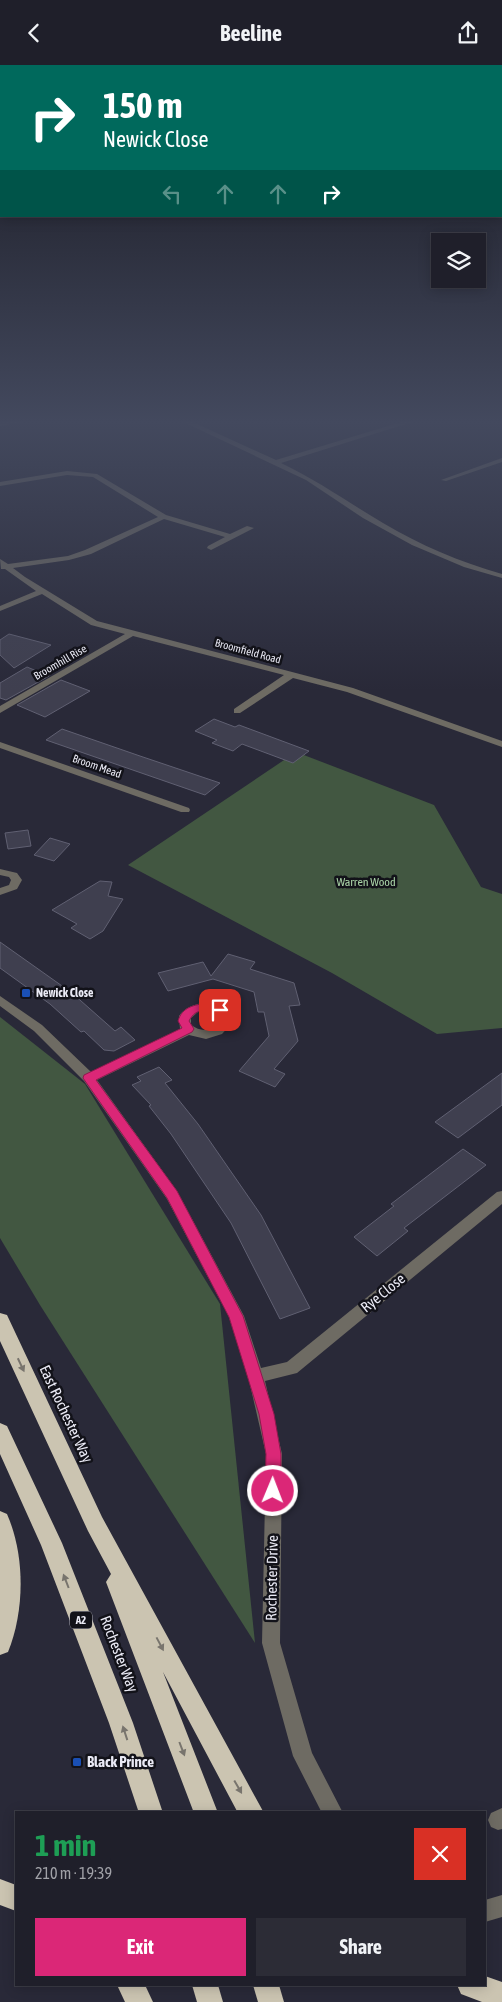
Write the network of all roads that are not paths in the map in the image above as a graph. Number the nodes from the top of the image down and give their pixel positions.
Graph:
1 (151, 509) edge
2 (356, 509) edge
3 (163, 517) junction
4 (250, 528) dead end
5 (231, 537) junction
6 (211, 548) dead end
7 (2, 564) edge
8 (502, 576) edge
9 (43, 591) junction
10 (0, 609) edge
11 (132, 633) junction
12 (291, 675) junction
13 (0, 710) edge
14 (237, 711) dead end
15 (502, 744) edge
16 (0, 745) edge
17 (185, 811) dead end
18 (0, 872) edge
19 (0, 892) edge
20 (0, 1000) edge
21 (188, 1029) dead end
22 (89, 1078) junction
23 (502, 1196) edge
24 (0, 1321) edge
25 (256, 1377) junction
26 (0, 1432) edge
27 (0, 1521) edge
28 (95, 1524) junction
29 (0, 1644) edge
30 (150, 1811) edge
31 (205, 1811) edge
32 (251, 1811) edge
33 (332, 1811) edge
34 (0, 1892) edge
35 (15, 1898) edge
36 (502, 1906) edge
37 (486, 1911) edge
38 (131, 1986) edge
39 (205, 1986) edge
40 (266, 1986) edge
41 (473, 1986) edge
42 (502, 1995) edge
43 (140, 2002) edge
44 (210, 2002) edge
45 (271, 2002) edge

1 - 3 street
2 - 8 street
3 - 5 street
3 - 7 street
4 - 5 street
5 - 6 street
7 - 9 street, Broomfield Road
9 - 10 street
9 - 11 street, Broomfield Road
11 - 12 street, Broomfield Road
11 - 13 street, Broomhill Rise
12 - 14 street
12 - 15 street, Broomfield Road
16 - 17 street, Broom Mead
18 - 19 street
20 - 22 street, Rochester Drive
21 - 22 street
22 - 25 street, Rochester Drive
23 - 25 street, Rye Close
24 -> 28 highway, East Rochester Way
25 - 33 street, Rochester Drive
30 -> 26 highway, Rochester Way / A2
27 - 29 highway
28 -> 31 highway, Rochester Way
28 -> 32 highway
34 - 35 highway
36 - 37 street
38 - 43 highway
39 - 44 highway
40 - 45 highway
41 - 42 highway

